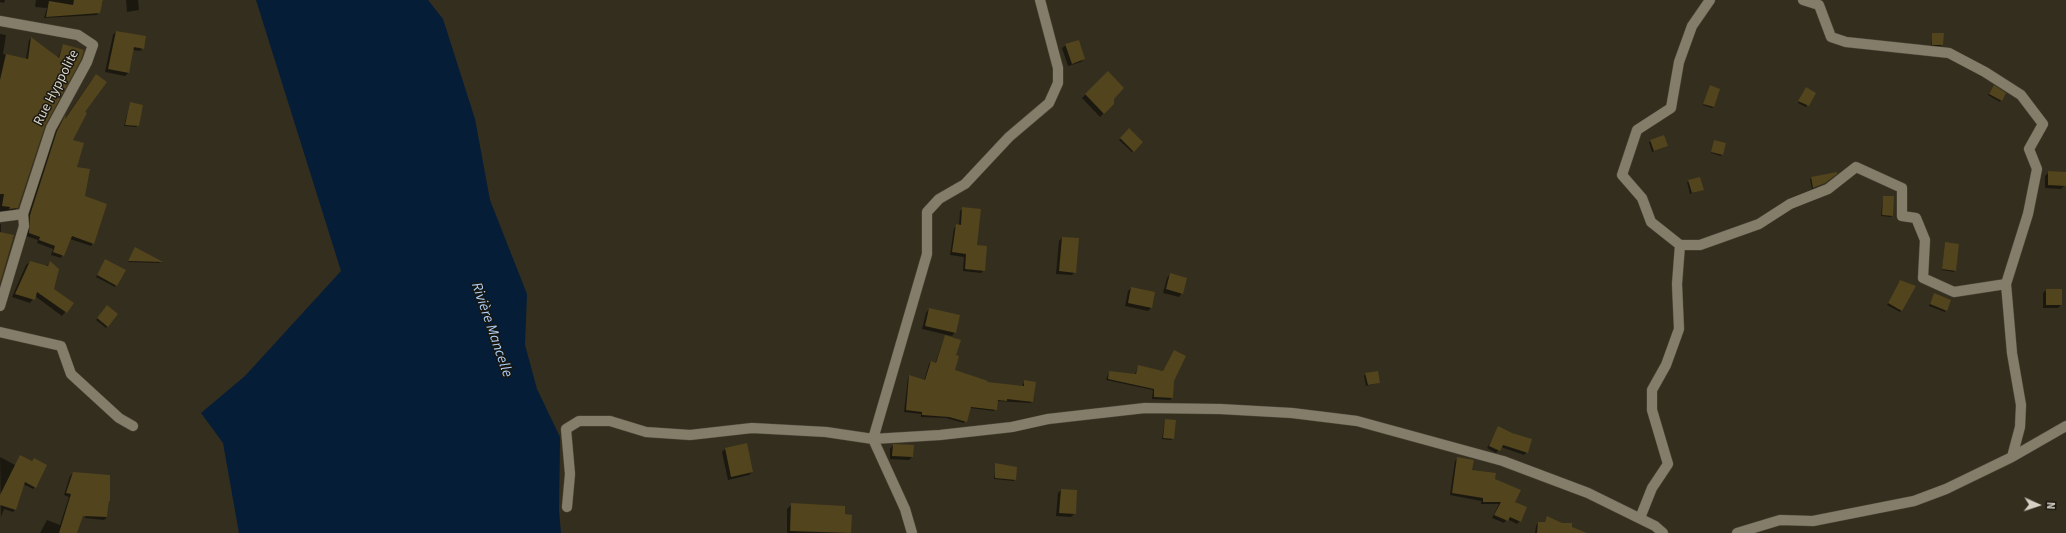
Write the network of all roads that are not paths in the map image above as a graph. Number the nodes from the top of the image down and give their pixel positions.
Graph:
1 (1040, 0) edge
2 (1710, 0) edge
3 (1803, 0) edge
4 (0, 21) edge
5 (23, 214) junction
6 (0, 217) edge
7 (1680, 245) junction
8 (2006, 284) junction
9 (0, 306) edge
10 (0, 332) edge
11 (133, 426) dead end
12 (2066, 426) edge
13 (873, 439) junction
14 (2012, 457) junction
15 (567, 507) dead end
16 (1640, 518) junction
17 (912, 533) edge
18 (1663, 533) edge
19 (1737, 533) edge

1 - 13 street
2 - 7 street
3 - 8 street
4 - 5 street, Rue Hyppolite
5 - 6 street
5 - 9 street, Rue Hyppolite
7 - 8 street
7 - 16 street
8 - 14 street
10 - 11 street
12 - 14 street
13 - 15 street
13 - 16 street
13 - 17 street
14 - 19 street
16 - 18 street

